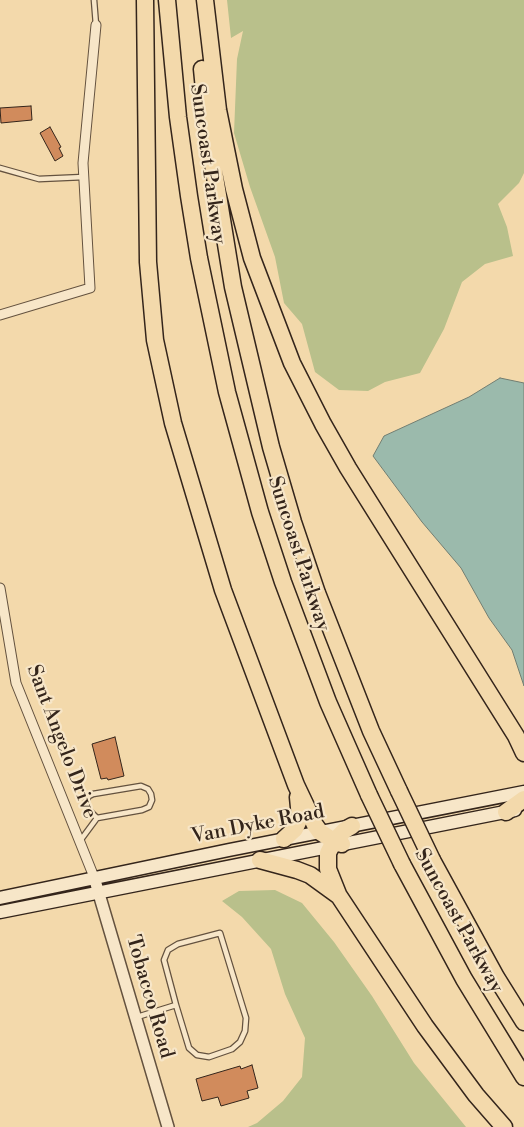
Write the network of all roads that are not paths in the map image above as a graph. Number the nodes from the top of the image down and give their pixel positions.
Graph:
1 (94, 0) edge
2 (145, 0) edge
3 (167, 0) edge
4 (196, 0) edge
5 (206, 0) edge
6 (96, 25) joint
7 (0, 168) edge
8 (84, 177) junction
9 (0, 315) edge
10 (0, 588) edge
11 (520, 740) edge
12 (524, 753) edge
13 (296, 784) junction
14 (523, 798) edge
15 (506, 812) joint
16 (97, 818) junction
17 (352, 826) junction
18 (320, 832) junction
19 (284, 839) junction
20 (80, 841) junction
21 (336, 844) junction
22 (260, 860) junction
23 (94, 877) junction
24 (99, 892) junction
25 (339, 896) junction
26 (0, 898) edge
27 (0, 912) edge
28 (176, 1005) junction
29 (136, 1018) junction
30 (524, 1022) edge
31 (524, 1077) edge
32 (168, 1127) edge
33 (504, 1127) edge

1 - 6 lane
2 - 13 highway
3 - 31 highway, Suncoast Parkway, bridge
4 - 30 highway, Suncoast Parkway, bridge
5 - 11 highway
6 - 8 street
7 - 8 lane
8 - 9 street
10 - 20 street, Sant Angelo Drive
11 - 12 highway
13 - 18 highway
13 - 19 highway
14 - 15 highway
14 - 17 main road, Van Dyke Road
15 - 21 main road, Van Dyke Road
16 - 16 lane
16 - 20 lane
17 - 18 main road, Van Dyke Road
17 - 21 highway
18 - 19 main road, Van Dyke Road
18 - 21 highway
19 - 23 main road, Van Dyke Road
20 - 23 street, Sant Angelo Drive
21 - 22 main road, Van Dyke Road
21 - 25 highway
22 - 24 main road, Van Dyke Road
22 - 25 highway
23 - 24 street, Tobacco Road
23 - 26 main road, Van Dyke Road
24 - 27 main road, Van Dyke Road
24 - 29 street, Tobacco Road
25 - 33 highway
28 - 28 lane
28 - 29 lane
29 - 32 street, Tobacco Road

